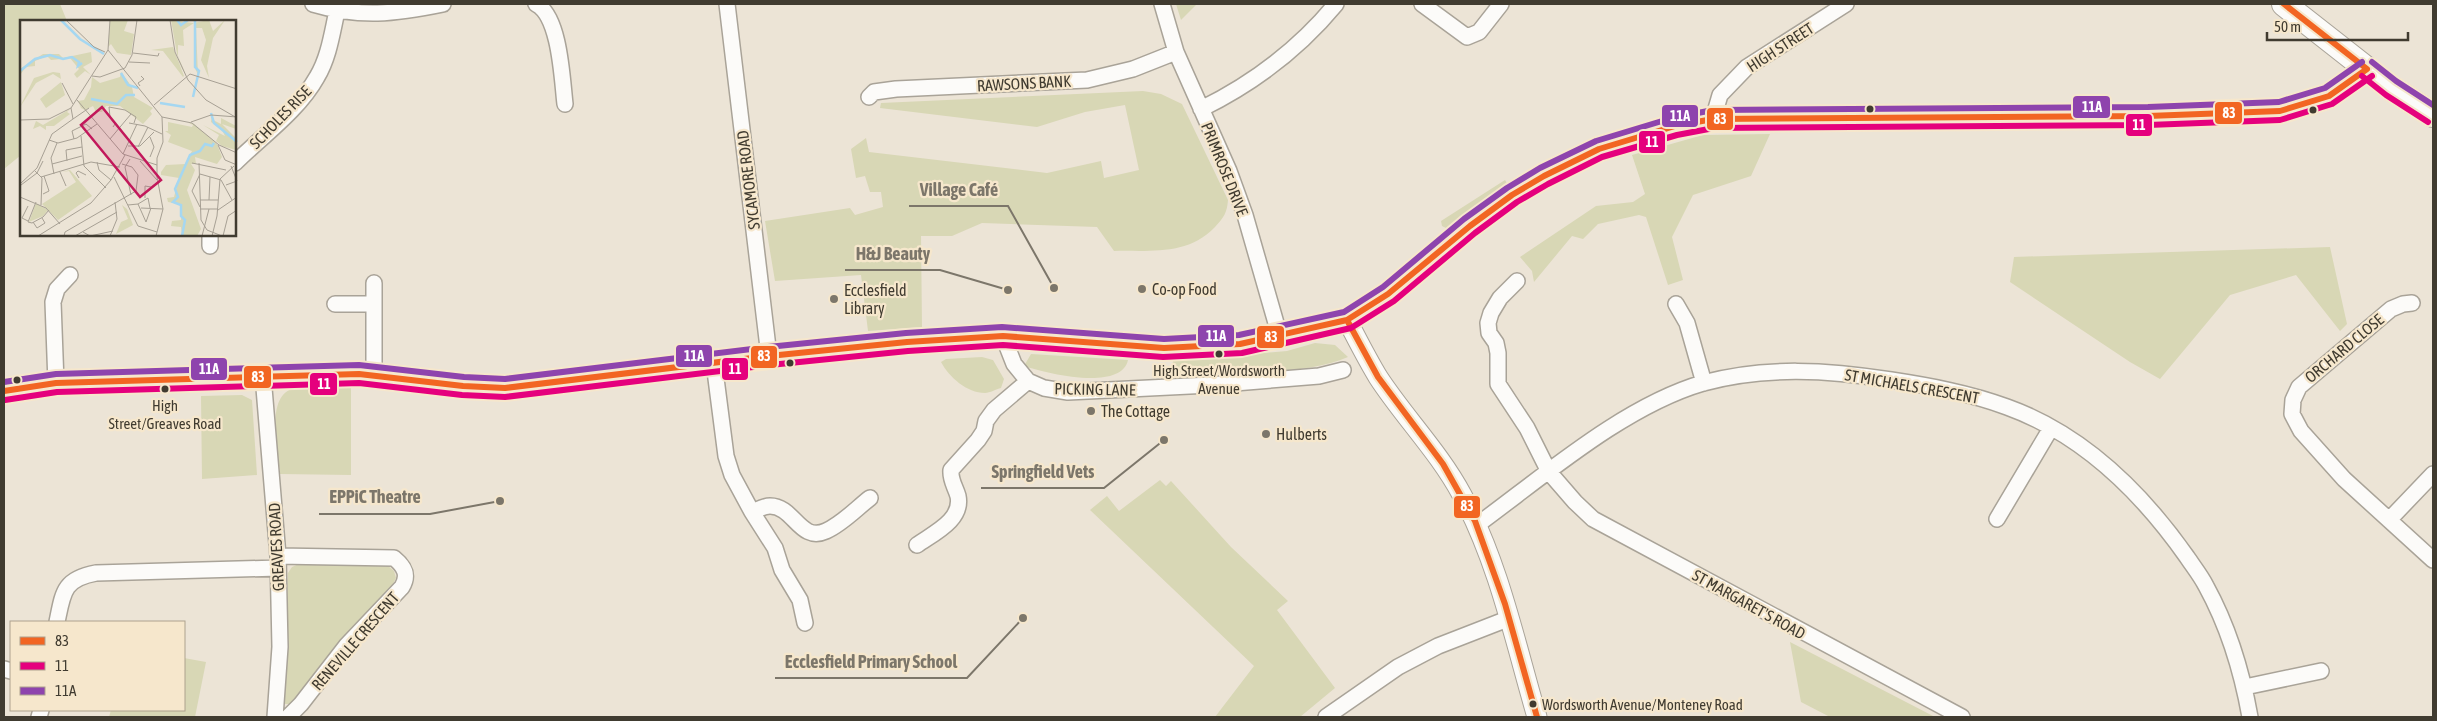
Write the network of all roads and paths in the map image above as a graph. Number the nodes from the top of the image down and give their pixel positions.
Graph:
1 (313, 4) edge
2 (443, 4) edge
3 (727, 4) edge
4 (1162, 4) edge
5 (1336, 4) edge
6 (1422, 4) edge
7 (1501, 4) edge
8 (1846, 4) edge
9 (2284, 4) edge
10 (541, 5) edge
11 (337, 11) junction
12 (1176, 52) junction
13 (2368, 69) junction
14 (869, 97) dead end
15 (565, 104) dead end
16 (1201, 109) junction
17 (2433, 115) edge
18 (1713, 120) junction
19 (236, 162) edge
20 (70, 275) dead end
21 (1517, 281) dead end
22 (374, 283) dead end
23 (2412, 303) dead end
24 (335, 304) dead end
25 (373, 304) junction
26 (1676, 304) dead end
27 (1347, 320) junction
28 (1003, 336) junction
29 (1280, 337) junction
30 (769, 356) junction
31 (714, 362) junction
32 (1343, 370) dead end
33 (374, 375) junction
34 (263, 376) junction
35 (1028, 381) junction
36 (56, 383) junction
37 (1704, 383) junction
38 (4, 391) edge
39 (2051, 428) junction
40 (1549, 472) junction
41 (2433, 474) edge
42 (870, 498) dead end
43 (752, 512) junction
44 (1997, 518) dead end
45 (2389, 520) junction
46 (1477, 525) junction
47 (917, 545) dead end
48 (2433, 560) edge
49 (278, 562) junction
50 (1510, 618) junction
51 (57, 621) edge
52 (805, 623) dead end
53 (2321, 671) dead end
54 (2244, 687) junction
55 (274, 717) edge
56 (288, 717) edge
57 (1326, 717) edge
58 (1538, 717) edge
59 (1962, 717) edge
60 (2250, 717) edge

1 - 11 street
2 - 11 street
3 - 30 street, SYCAMORE ROAD
4 - 12 street, PRIMROSE DRIVE
5 - 16 street
6 - 7 street
8 - 18 street, HIGH STREET
9 - 13 main road
10 - 15 street
11 - 19 street, SCHOLES RISE
12 - 14 street, RAWSONS BANK
12 - 16 street, PRIMROSE DRIVE
13 - 17 main road
13 - 18 street
16 - 29 street, PRIMROSE DRIVE
18 - 27 street
20 - 36 street
21 - 40 street, ST MARGARET'S ROAD
22 - 25 street
23 - 45 street, ORCHARD CLOSE
24 - 25 street
25 - 33 street
26 - 37 street
27 - 29 street
27 - 46 street
28 - 29 street
28 - 30 street
28 - 35 street
30 - 31 street
31 - 33 street
31 - 43 street
32 - 35 street, PICKING LANE
33 - 34 street
34 - 36 street
34 - 49 street, GREAVES ROAD
35 - 47 street
36 - 38 street
37 - 39 street, ST MICHAELS CRESCENT
37 - 40 street, ST MICHAELS CRESCENT
39 - 44 street
39 - 54 street, ST MICHAELS CRESCENT
40 - 46 street, ST MICHAELS CRESCENT
40 - 59 street, ST MARGARET'S ROAD
41 - 45 street
42 - 43 street
43 - 52 street
45 - 48 street, ORCHARD CLOSE
46 - 50 street
49 - 51 street, RENEVILLE CRESCENT
49 - 55 street, GREAVES ROAD
49 - 56 street, RENEVILLE CRESCENT
50 - 57 street
50 - 58 street
53 - 54 street
54 - 60 street, ST MICHAELS CRESCENT

